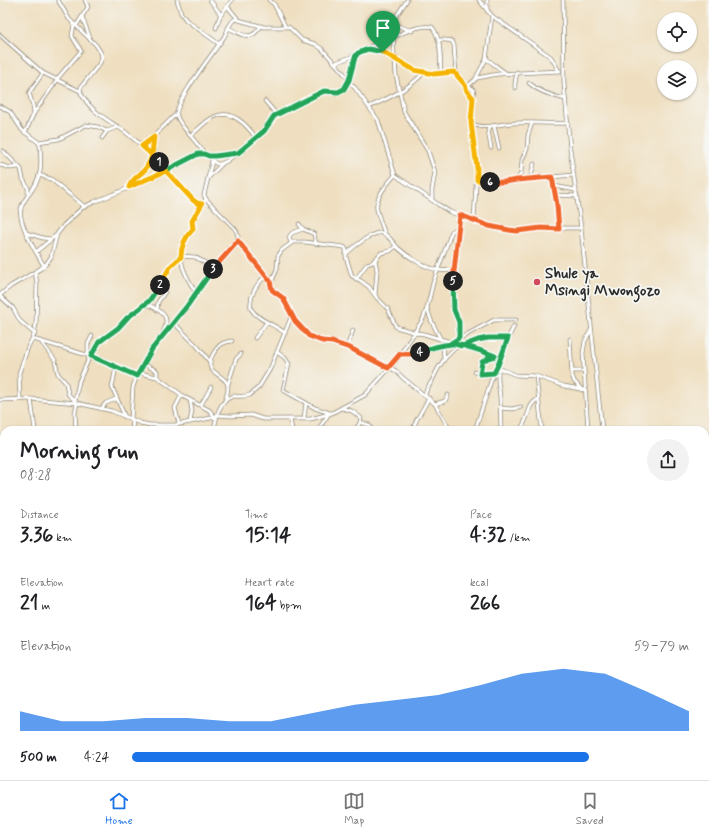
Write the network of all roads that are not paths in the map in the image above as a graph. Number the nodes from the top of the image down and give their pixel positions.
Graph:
1 (58, 0) edge
2 (85, 0) edge
3 (177, 0) edge
4 (210, 0) edge
5 (232, 0) edge
6 (269, 0) edge
7 (407, 0) edge
8 (479, 0) edge
9 (487, 0) edge
10 (563, 0) edge
11 (226, 7) junction
12 (216, 8) junction
13 (487, 11) junction
14 (221, 15) junction
15 (492, 16) junction
16 (82, 17) junction
17 (238, 19) junction
18 (392, 24) junction
19 (75, 25) junction
20 (261, 26) junction
21 (285, 26) junction
22 (216, 28) dead end
23 (228, 28) junction
24 (412, 30) junction
25 (0, 36) edge
26 (393, 38) junction
27 (90, 40) junction
28 (438, 40) junction
29 (379, 42) junction
30 (219, 44) junction
31 (368, 49) junction
32 (357, 54) junction
33 (394, 58) junction
34 (486, 59) junction
35 (335, 63) junction
36 (558, 70) junction
37 (564, 71) junction
38 (424, 72) junction
39 (517, 72) junction
40 (43, 73) junction
41 (506, 73) junction
42 (441, 74) junction
43 (456, 74) junction
44 (57, 79) junction
45 (476, 79) junction
46 (349, 80) junction
47 (529, 83) dead end
48 (467, 85) junction
49 (515, 88) dead end
50 (80, 91) junction
51 (399, 91) junction
52 (566, 99) junction
53 (265, 101) dead end
54 (0, 106) edge
55 (369, 107) junction
56 (34, 113) junction
57 (176, 114) junction
58 (277, 115) junction
59 (471, 123) junction
60 (532, 123) junction
61 (568, 123) junction
62 (492, 126) junction
63 (118, 127) junction
64 (485, 127) junction
65 (108, 131) junction
66 (25, 133) junction
67 (489, 134) junction
68 (191, 135) junction
69 (154, 137) junction
70 (102, 138) dead end
71 (256, 138) junction
72 (38, 142) junction
73 (142, 146) junction
74 (491, 148) dead end
75 (499, 148) dead end
76 (3, 151) dead end
77 (238, 153) junction
78 (204, 154) junction
79 (152, 156) junction
80 (209, 156) junction
81 (212, 161) junction
82 (223, 163) junction
83 (534, 164) dead end
84 (0, 165) edge
85 (18, 167) junction
86 (167, 171) junction
87 (39, 175) junction
88 (395, 175) junction
89 (527, 175) junction
90 (574, 175) junction
91 (552, 177) junction
92 (208, 178) junction
93 (477, 180) junction
94 (516, 180) junction
95 (554, 186) junction
96 (129, 187) junction
97 (576, 190) junction
98 (28, 195) junction
99 (555, 195) junction
100 (577, 196) junction
101 (206, 199) junction
102 (432, 200) junction
103 (202, 204) junction
104 (85, 207) junction
105 (460, 215) junction
106 (474, 220) junction
107 (299, 224) dead end
108 (459, 228) junction
109 (581, 228) junction
110 (303, 229) junction
111 (559, 229) junction
112 (26, 233) junction
113 (56, 234) junction
114 (384, 234) junction
115 (51, 239) junction
116 (238, 241) junction
117 (291, 243) junction
118 (316, 244) junction
119 (396, 246) junction
120 (36, 252) junction
121 (346, 255) junction
122 (181, 257) junction
123 (375, 258) junction
124 (44, 266) junction
125 (214, 268) junction
126 (438, 270) junction
127 (454, 270) junction
128 (35, 272) junction
129 (266, 276) junction
130 (356, 279) junction
131 (271, 283) junction
132 (165, 292) dead end
133 (196, 293) junction
134 (1, 294) edge
135 (375, 295) junction
136 (146, 304) junction
137 (427, 308) junction
138 (157, 310) junction
139 (292, 315) junction
140 (516, 320) dead end
141 (267, 322) junction
142 (174, 323) junction
143 (514, 326) dead end
144 (592, 328) junction
145 (353, 330) dead end
146 (285, 333) junction
147 (416, 333) junction
148 (35, 334) junction
149 (92, 336) dead end
150 (161, 338) junction
151 (255, 338) dead end
152 (459, 338) junction
153 (508, 338) junction
154 (33, 339) junction
155 (570, 339) dead end
156 (441, 340) junction
157 (232, 341) dead end
158 (42, 343) junction
159 (452, 343) junction
160 (443, 346) junction
161 (460, 346) junction
162 (347, 347) junction
163 (277, 352) junction
164 (241, 354) dead end
165 (400, 354) junction
166 (89, 356) junction
167 (495, 356) junction
168 (444, 359) junction
169 (210, 362) junction
170 (144, 364) junction
171 (499, 365) junction
172 (116, 367) junction
173 (389, 368) junction
174 (572, 371) junction
175 (475, 372) dead end
176 (583, 372) junction
177 (494, 373) junction
178 (480, 374) junction
179 (138, 375) junction
180 (536, 376) junction
181 (158, 377) junction
182 (573, 377) junction
183 (228, 384) junction
184 (211, 387) dead end
185 (571, 388) junction
186 (583, 390) junction
187 (424, 395) junction
188 (448, 395) dead end
189 (181, 396) junction
190 (428, 398) junction
191 (20, 399) junction
192 (31, 399) junction
193 (116, 399) junction
194 (538, 399) junction
195 (0, 400) edge
196 (190, 400) junction
197 (225, 401) junction
198 (76, 402) junction
199 (306, 403) junction
200 (200, 404) junction
201 (435, 404) junction
202 (521, 407) dead end
203 (342, 408) junction
204 (501, 408) junction
205 (101, 409) junction
206 (192, 410) junction
207 (132, 411) junction
208 (330, 414) junction
209 (124, 416) junction
210 (216, 416) junction
211 (304, 418) junction
212 (290, 419) junction
213 (132, 420) junction
214 (190, 422) junction
215 (360, 422) junction
216 (179, 424) junction
217 (158, 425) joint
218 (34, 426) edge
219 (76, 426) edge
220 (132, 426) edge
221 (215, 426) edge
222 (291, 426) edge
223 (321, 426) edge
224 (358, 426) edge
225 (370, 426) edge
226 (414, 426) edge
227 (448, 426) edge
228 (476, 426) edge
229 (501, 426) edge
230 (522, 426) edge
231 (541, 426) edge
232 (588, 426) edge
233 (602, 426) edge

1 - 19 street
2 - 16 street
3 - 30 street
4 - 12 street
5 - 11 street
6 - 21 street
7 - 18 street
8 - 13 street
9 - 13 street
10 - 37 street
11 - 12 street
11 - 14 street
11 - 17 street
12 - 14 street
13 - 15 street
14 - 22 street
15 - 34 street
15 - 36 street
16 - 19 street
16 - 27 street
17 - 20 street
17 - 23 street
18 - 24 street
18 - 26 street
18 - 29 street
19 - 27 street
19 - 44 street
20 - 21 street
20 - 23 street
21 - 35 street
23 - 30 street
24 - 26 street
24 - 28 street
25 - 40 street
26 - 29 street
26 - 33 street
27 - 50 street
28 - 42 street
28 - 43 street
29 - 31 street
30 - 57 street
31 - 32 street
31 - 33 street
32 - 35 street
32 - 46 street
33 - 38 street
33 - 51 street
34 - 41 street
34 - 45 street
35 - 46 street
36 - 37 street
36 - 39 street
37 - 52 street
38 - 42 street
38 - 51 street
39 - 41 street
39 - 49 street
40 - 44 street
40 - 56 street
41 - 45 street
42 - 43 street
43 - 48 street
44 - 50 street
44 - 56 street
45 - 48 street
46 - 55 street
46 - 58 street
47 - 52 street
48 - 59 street
50 - 63 street
51 - 55 street
51 - 102 street
52 - 61 street
53 - 58 street
54 - 66 street
55 - 88 street
56 - 66 street
57 - 68 street
57 - 69 street
58 - 71 street
59 - 64 street
59 - 93 street
60 - 61 street
60 - 62 street
60 - 89 street
61 - 90 street
62 - 64 street
62 - 67 street
62 - 75 street
63 - 65 street
63 - 73 street
64 - 67 street
65 - 70 street
65 - 72 street
66 - 72 street
67 - 74 street
68 - 71 street
68 - 78 street
69 - 73 street
69 - 79 street
71 - 77 street
72 - 87 street
73 - 79 street
76 - 85 street
77 - 80 street
77 - 82 street
78 - 80 street
78 - 86 street
79 - 86 street
79 - 96 street
80 - 81 street
81 - 82 street
81 - 92 street
82 - 92 street
83 - 89 street
84 - 85 street
85 - 98 street
86 - 96 street
86 - 103 street
87 - 98 street
87 - 104 street
88 - 102 street
88 - 114 street
89 - 91 street
89 - 94 street
89 - 94 street
90 - 91 street
90 - 97 street
91 - 95 street
92 - 101 street
93 - 94 street
93 - 106 street
95 - 97 street
95 - 99 street
96 - 104 street
97 - 100 street
98 - 112 street
99 - 100 street
99 - 111 street
100 - 109 street
101 - 103 street
101 - 116 street
102 - 105 street
103 - 122 street
104 - 113 street
105 - 106 street
105 - 108 street
106 - 111 street
107 - 110 street
108 - 126 street
108 - 127 street
109 - 111 street
109 - 144 street
110 - 117 street
110 - 118 street
112 - 115 street
112 - 120 street
113 - 115 street
113 - 124 street
114 - 119 street
114 - 121 street
115 - 120 street
116 - 125 street
116 - 129 street
117 - 118 street
117 - 131 street
118 - 121 street
119 - 123 street
119 - 126 street
120 - 124 street
121 - 130 street
122 - 125 street
122 - 133 street
122 - 136 street
123 - 130 street
123 - 135 street
124 - 128 street
125 - 133 street
126 - 127 street
126 - 137 street
127 - 152 street
128 - 134 street
128 - 148 street
129 - 131 street
129 - 141 street
130 - 135 street
131 - 139 street
132 - 138 street
133 - 142 street
134 - 148 street
135 - 147 street
136 - 138 street
136 - 166 street
137 - 147 street
137 - 156 street
138 - 150 street
139 - 146 street
139 - 162 street
140 - 152 street
141 - 146 street
141 - 151 street
142 - 150 street
142 - 169 street
143 - 153 street
144 - 176 street
144 - 233 street
145 - 162 street
146 - 163 street
147 - 156 street
147 - 165 street
148 - 154 street
149 - 166 street
150 - 170 street
152 - 159 street
153 - 161 street
153 - 171 street
154 - 158 street
154 - 191 street
155 - 174 street
156 - 159 street
156 - 160 street
157 - 169 street
158 - 166 street
158 - 198 street
159 - 160 street
159 - 161 street
160 - 165 street
160 - 168 street
161 - 167 street
161 - 168 street
162 - 173 street
163 - 197 street
163 - 199 street
164 - 183 street
165 - 173 street
166 - 172 street
166 - 198 street
167 - 171 street
167 - 178 street
168 - 187 street
169 - 183 street
170 - 179 street
170 - 181 street
171 - 177 street
171 - 180 street
171 - 204 street
172 - 179 street
172 - 193 street
173 - 187 street
173 - 203 street
174 - 176 street
174 - 182 street
175 - 178 street
176 - 186 street
177 - 178 street
177 - 228 street
179 - 181 street
179 - 207 street
180 - 185 street
180 - 194 street
181 - 189 street
182 - 185 street
182 - 186 street
183 - 197 street
184 - 200 street
185 - 186 street
186 - 232 street
187 - 190 street
188 - 201 street
189 - 196 street
189 - 216 street
190 - 201 street
190 - 226 street
191 - 192 street
191 - 195 street
192 - 198 street
192 - 218 street
193 - 205 street
193 - 209 street
194 - 230 street
194 - 231 street
196 - 200 street
196 - 206 street
197 - 210 street
198 - 205 street
198 - 219 street
199 - 208 street
199 - 211 street
200 - 206 street
200 - 210 street
201 - 227 street
202 - 204 street
203 - 208 street
203 - 215 street
204 - 229 street
205 - 209 street
206 - 214 street
207 - 209 street
207 - 213 street
208 - 211 street
208 - 223 street
209 - 213 street
210 - 212 street
210 - 214 street
210 - 221 street
211 - 212 street
212 - 222 street
213 - 217 street
213 - 220 street
214 - 216 street
215 - 224 street
215 - 225 street
216 - 217 street

